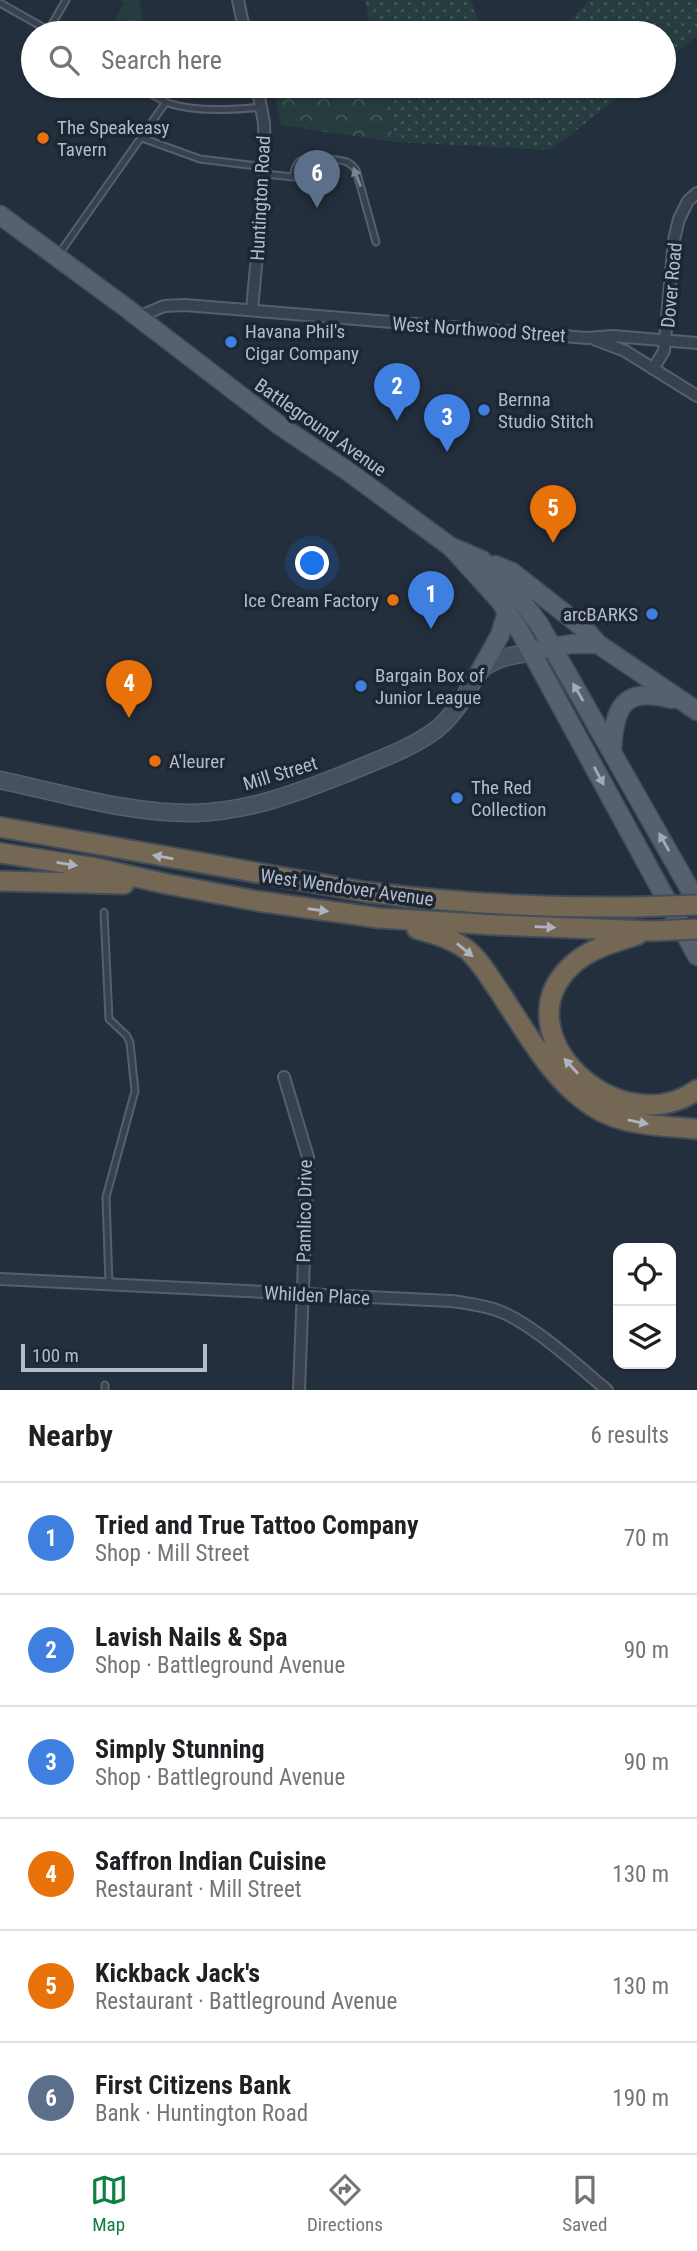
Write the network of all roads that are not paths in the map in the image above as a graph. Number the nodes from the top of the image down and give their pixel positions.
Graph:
1 (66, 0) edge
2 (238, 0) edge
3 (0, 2) edge
4 (32, 21) edge
5 (56, 21) edge
6 (242, 21) edge
7 (159, 98) edge
8 (260, 98) edge
9 (166, 102) junction
10 (262, 107) junction
11 (142, 138) junction
12 (265, 171) junction
13 (697, 193) edge
14 (0, 215) edge
15 (376, 242) dead end
16 (57, 257) junction
17 (252, 310) junction
18 (138, 317) junction
19 (587, 338) junction
20 (665, 341) junction
21 (697, 343) edge
22 (653, 369) junction
23 (697, 396) edge
24 (451, 547) junction
25 (482, 560) junction
26 (507, 612) junction
27 (598, 644) junction
28 (552, 647) junction
29 (531, 652) junction
30 (480, 671) junction
31 (690, 706) edge
32 (612, 751) junction
33 (0, 780) edge
34 (0, 827) edge
35 (0, 853) edge
36 (0, 881) edge
37 (167, 884) junction
38 (697, 904) edge
39 (104, 912) dead end
40 (379, 918) junction
41 (697, 929) edge
42 (652, 931) junction
43 (697, 956) edge
44 (284, 1077) dead end
45 (697, 1090) edge
46 (697, 1129) edge
47 (0, 1279) edge
48 (109, 1285) junction
49 (302, 1294) junction
50 (299, 1390) edge
51 (607, 1390) edge

1 - 5 lane
2 - 6 street
3 - 4 lane
7 - 9 lane
8 - 10 street, Huntington Road
9 - 10 lane
9 - 11 lane
10 - 12 street, Huntington Road
11 - 12 lane
11 - 16 lane
15 -> 12 lane
12 - 17 street, Huntington Road
13 - 20 street, Dover Road
14 - 16 main road, Battleground Avenue
16 - 18 main road, Battleground Avenue
17 - 18 street, West Northwood Street
17 - 19 street, West Northwood Street
18 - 24 main road, Battleground Avenue
19 - 20 street, West Northwood Street
19 - 22 street
20 - 21 street, West Northwood Street
20 - 22 street, Dover Road
22 - 23 street
24 - 25 main road, Battleground Avenue
24 - 26 main road, Battleground Avenue
25 - 27 main road
25 - 28 main road, Battleground Avenue
26 - 29 main road, Battleground Avenue
26 - 30 main road
27 - 28 main road
27 - 31 main road
28 - 29 main road
32 -> 28 main road, Battleground Avenue
29 - 30 street
29 -> 43 main road, Battleground Avenue
30 - 33 street, Mill Street
31 - 32 main road
38 -> 32 main road, Battleground Avenue
38 -> 34 highway, West Wendover Avenue, bridge
35 -> 37 highway, West Wendover Avenue
36 - 37 highway
37 -> 40 highway, West Wendover Avenue
39 - 48 lane
40 -> 42 highway, West Wendover Avenue
40 -> 46 highway
41 - 42 highway, West Wendover Avenue, bridge
45 -> 42 highway
44 - 49 street, Pamlico Drive
47 - 48 street, Whilden Place
48 - 49 street, Whilden Place
49 - 50 street, Pamlico Drive
49 - 51 street, Whilden Place

